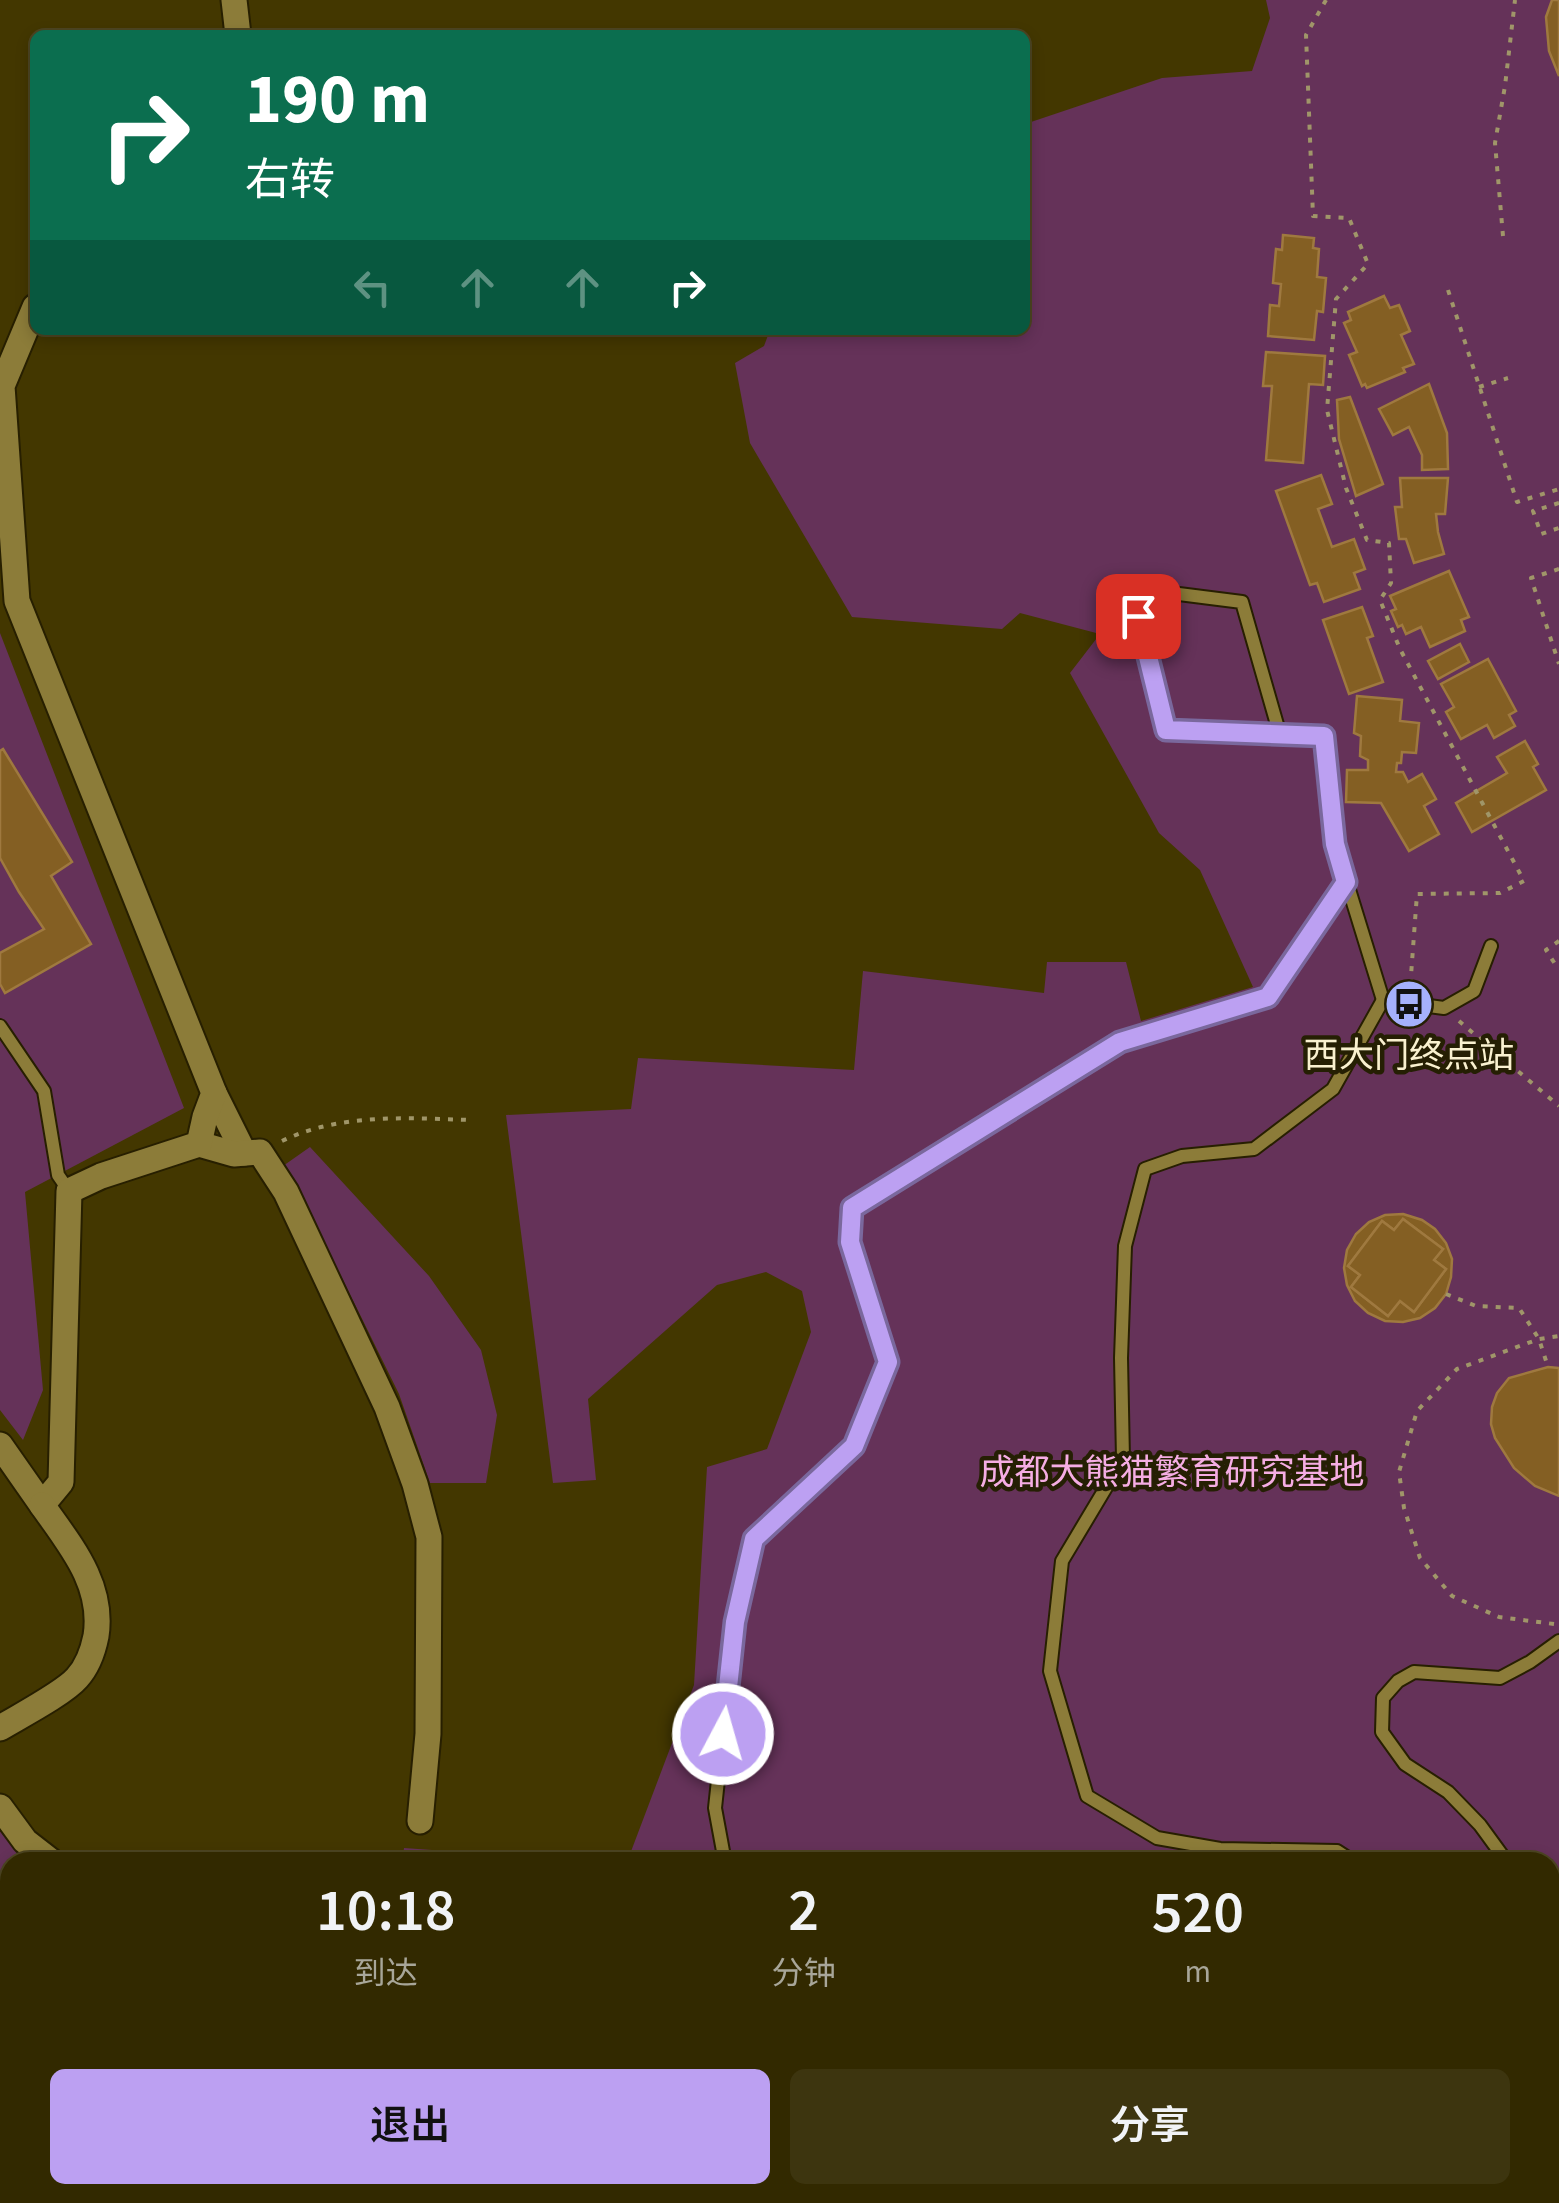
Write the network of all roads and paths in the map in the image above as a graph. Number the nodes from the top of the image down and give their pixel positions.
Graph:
1 (234, 0) edge
2 (1326, 0) edge
3 (1515, 0) edge
4 (237, 30) edge
5 (1503, 236) dead end
6 (1448, 290) dead end
7 (30, 318) edge
8 (1508, 378) dead end
9 (1479, 387) junction
10 (1559, 488) edge
11 (1559, 503) edge
12 (1559, 528) edge
13 (1559, 569) edge
14 (1559, 664) edge
15 (1280, 734) junction
16 (1346, 882) junction
17 (1559, 941) edge
18 (1491, 946) dead end
19 (1559, 966) edge
20 (1383, 1000) junction
21 (1409, 1004) junction
22 (1444, 1008) junction
23 (0, 1026) edge
24 (214, 1093) junction
25 (1559, 1106) edge
26 (470, 1120) dead end
27 (199, 1144) junction
28 (252, 1153) junction
29 (70, 1191) junction
30 (1446, 1294) dead end
31 (1559, 1336) edge
32 (1539, 1339) junction
33 (1548, 1367) dead end
34 (0, 1446) edge
35 (42, 1504) junction
36 (1559, 1624) edge
37 (1559, 1641) edge
38 (0, 1728) edge
39 (0, 1807) edge
40 (420, 1821) dead end
41 (39, 1852) edge
42 (723, 1852) edge
43 (1339, 1852) edge
44 (1499, 1852) edge

1 - 4 street
2 - 21 path
3 - 5 path
6 - 9 path
7 - 24 street
8 - 9 path
9 - 10 path
11 - 12 path
13 - 14 path
15 - 15 lane
15 - 16 lane
16 - 20 lane
16 - 42 lane
17 - 19 path
18 - 22 lane
20 - 21 lane
20 - 43 lane
21 - 22 lane
22 - 25 path
23 - 29 lane
24 - 27 street
24 - 28 street
26 - 28 path
27 - 28 street
27 - 29 street
28 - 40 street
29 - 35 street
30 - 32 path
31 - 32 path
32 - 33 path
32 - 36 path
34 - 35 street
35 - 38 street
37 - 44 lane
39 - 41 street

